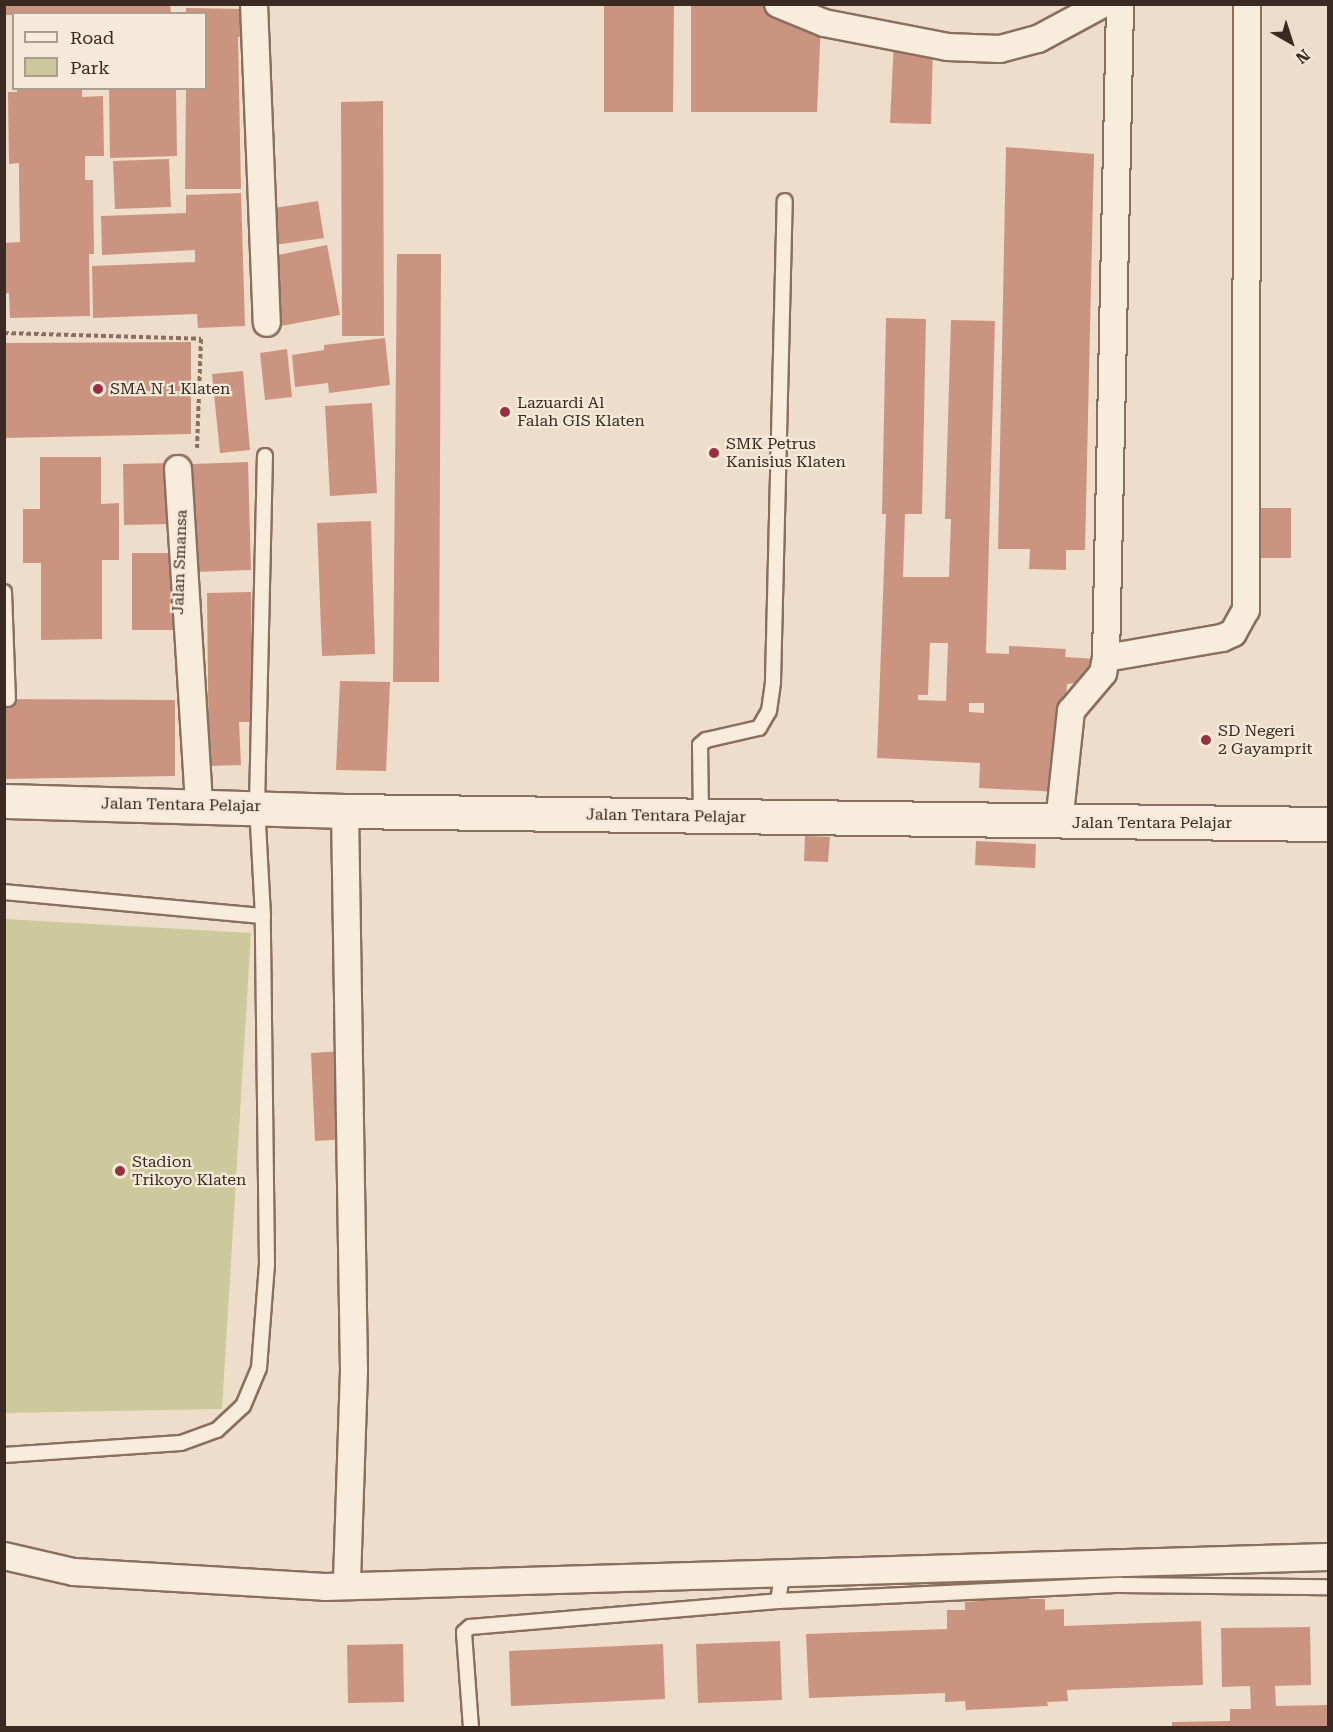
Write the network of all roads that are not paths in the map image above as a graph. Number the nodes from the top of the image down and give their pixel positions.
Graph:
1 (255, 4) edge
2 (778, 4) edge
3 (1247, 4) edge
4 (1103, 5) edge
5 (785, 201) dead end
6 (267, 322) dead end
7 (265, 456) dead end
8 (187, 464) road end
9 (4, 592) edge
10 (1106, 658) junction
11 (8, 699) dead end
12 (4, 801) edge
13 (199, 805) junction
14 (257, 806) junction
15 (345, 811) junction
16 (701, 816) junction
17 (1059, 823) junction
18 (1329, 824) edge
19 (4, 892) edge
20 (263, 916) junction
21 (4, 1455) edge
22 (4, 1556) edge
23 (1329, 1557) edge
24 (347, 1586) junction
25 (1329, 1587) edge
26 (780, 1588) junction
27 (471, 1728) edge

1 - 6 street
2 - 4 street
3 - 10 street
4 - 10 street
5 - 16 lane
7 - 14 lane
8 - 13 street
9 - 11 lane
10 - 17 street
12 - 13 main road, Jalan Tentara Pelajar
13 - 14 main road, Jalan Tentara Pelajar
14 - 15 main road, Jalan Tentara Pelajar
14 - 20 lane
15 - 16 main road, Jalan Tentara Pelajar
15 - 24 street
16 - 17 main road, Jalan Tentara Pelajar
17 - 18 main road, Jalan Tentara Pelajar
19 - 20 lane
20 - 21 lane
22 - 24 street
23 - 26 street
24 - 26 street
25 - 26 lane
26 - 27 lane

